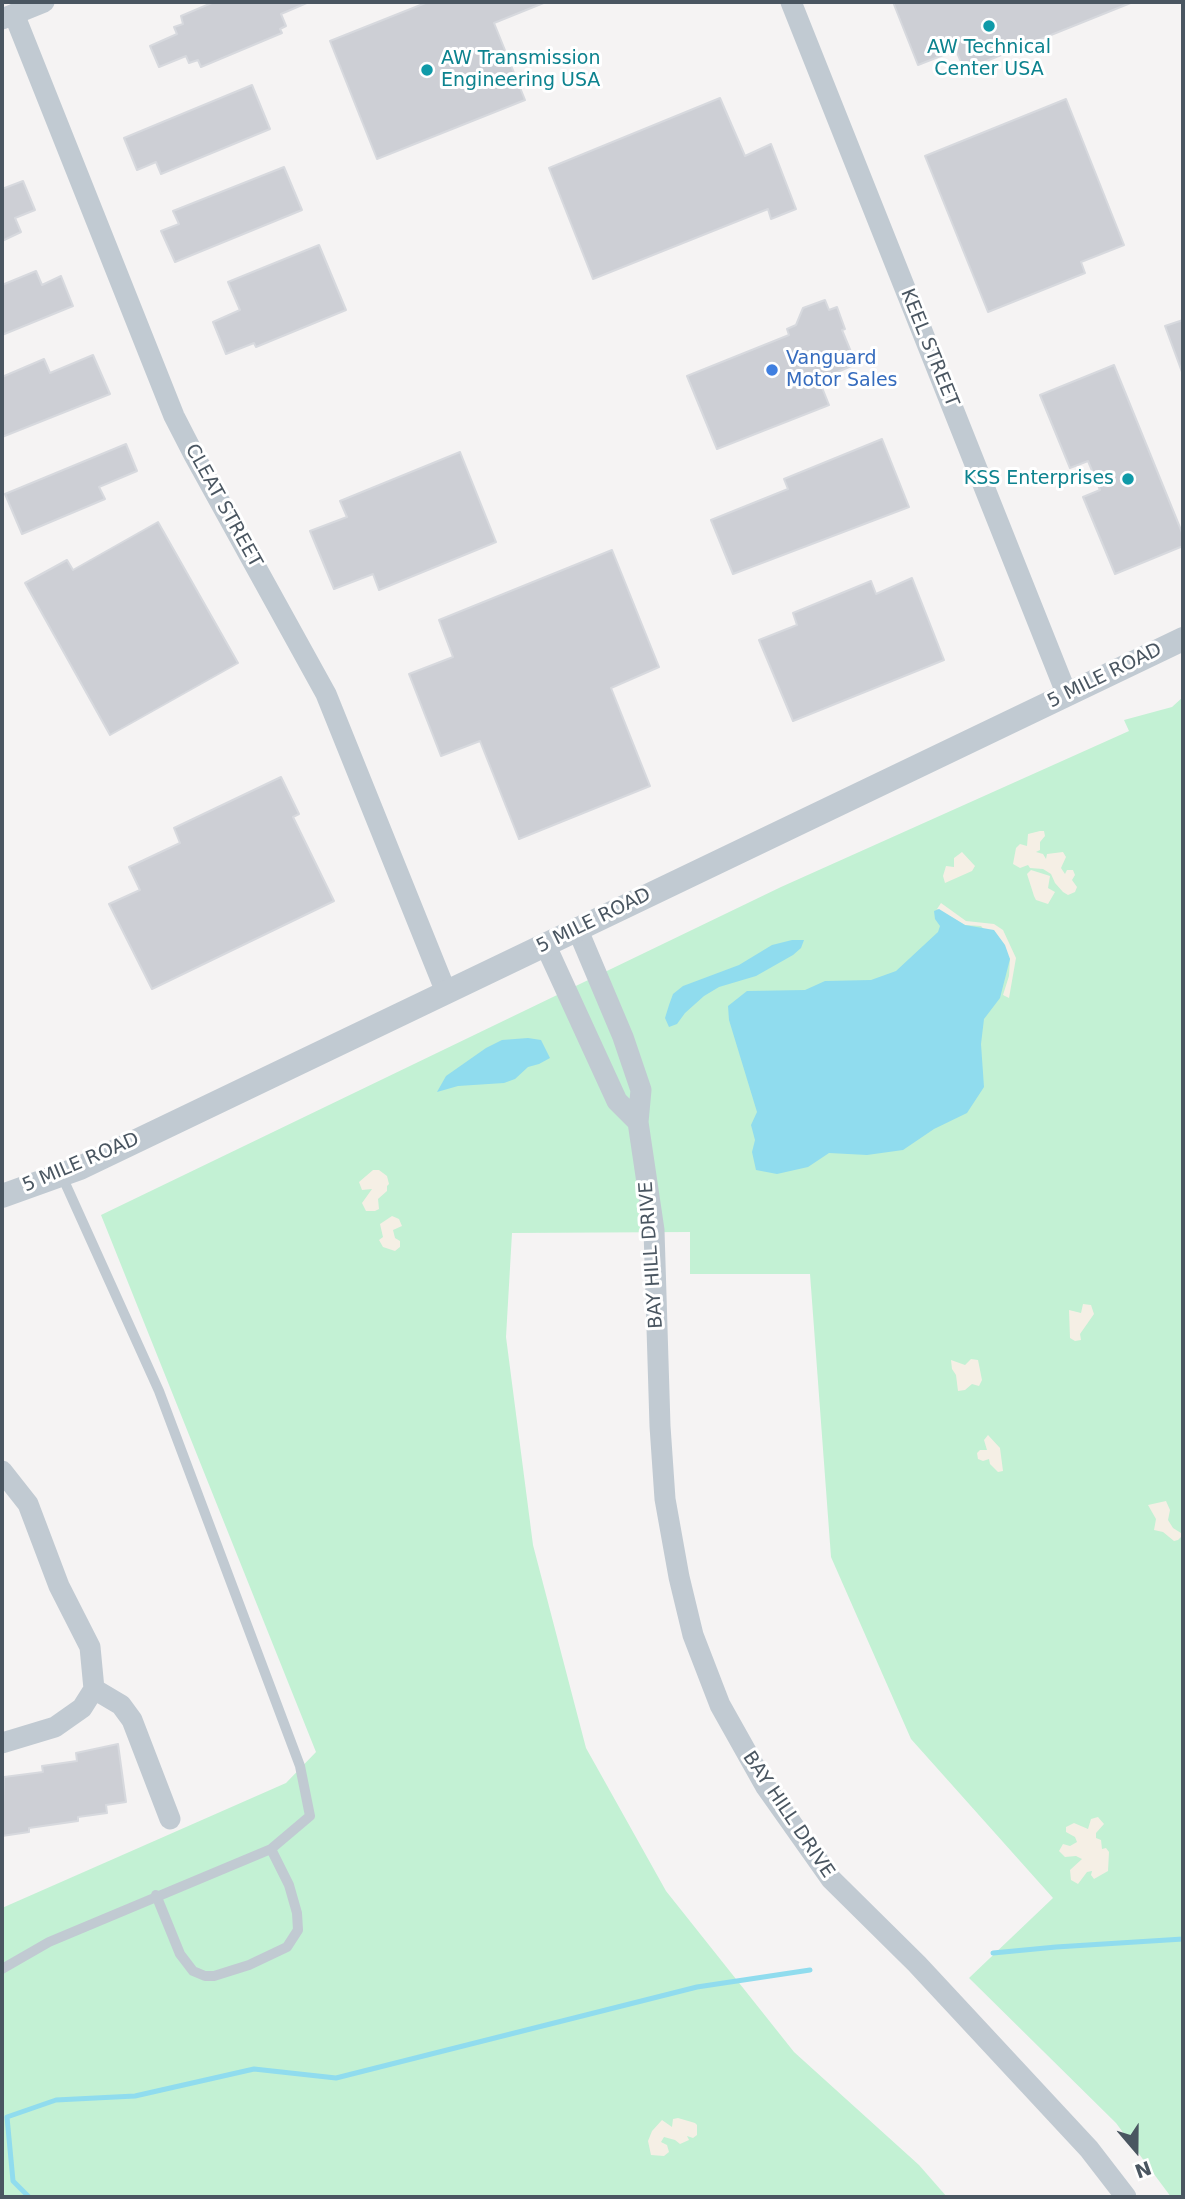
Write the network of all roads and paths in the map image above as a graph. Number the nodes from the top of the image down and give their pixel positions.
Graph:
1 (44, 2) edge
2 (791, 2) edge
3 (8, 17) edge
4 (1183, 639) edge
5 (1067, 695) junction
6 (578, 929) junction
7 (545, 944) junction
8 (446, 992) junction
9 (638, 1122) junction
10 (61, 1174) junction
11 (2, 1196) edge
12 (2, 1471) edge
13 (94, 1689) junction
14 (2, 1743) edge
15 (170, 1818) dead end
16 (271, 1849) junction
17 (156, 1895) junction
18 (2, 1969) edge
19 (1126, 2197) edge

1 - 3 street
2 - 5 street, KEEL STREET
3 - 8 street, CLEAT STREET
4 - 5 street, 5 MILE ROAD
5 - 6 street, 5 MILE ROAD
6 - 7 street, 5 MILE ROAD
6 - 9 street, BAY HILL DRIVE
7 - 8 street, 5 MILE ROAD
7 - 9 street
8 - 10 street, 5 MILE ROAD
9 - 19 street, BAY HILL DRIVE
10 - 11 street, 5 MILE ROAD
10 - 16 lane
12 - 13 street
13 - 14 street
13 - 15 street
16 - 17 lane
16 - 17 lane
17 - 18 lane

